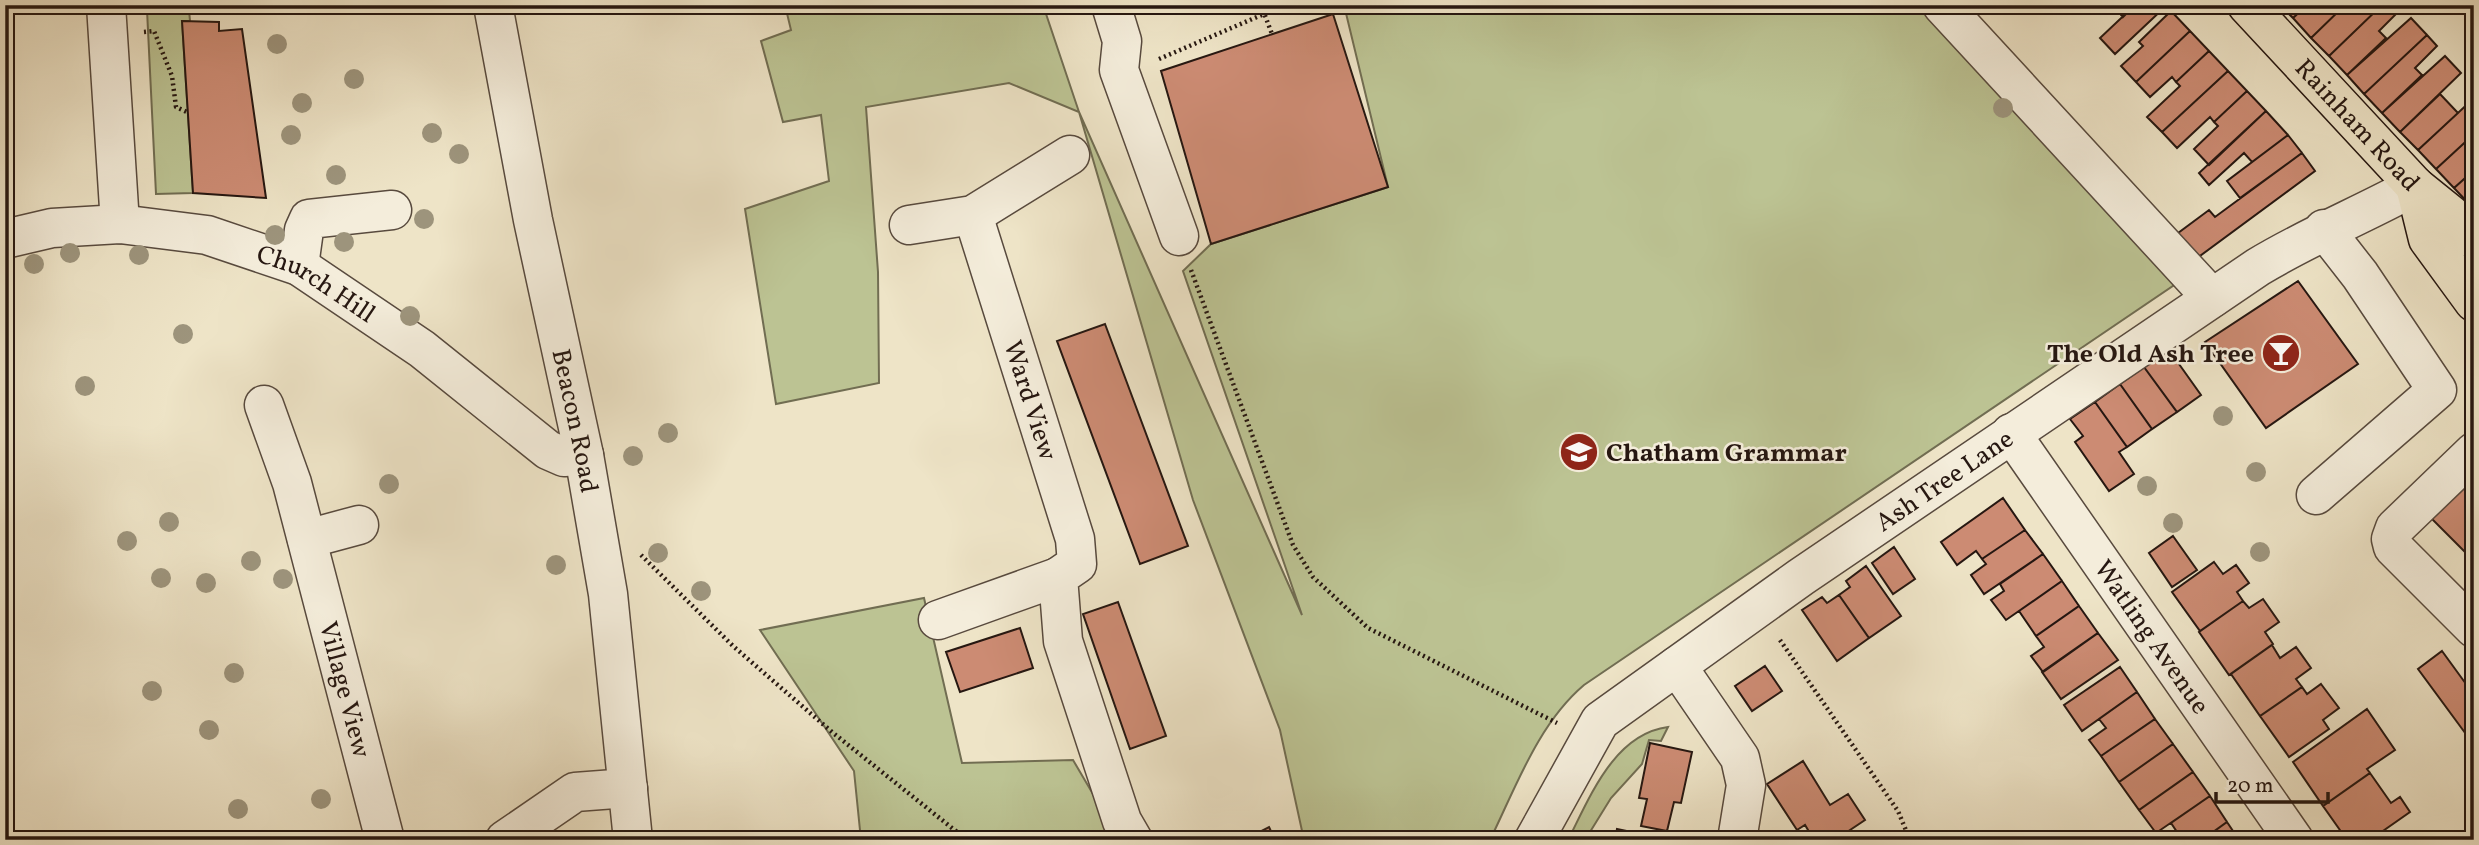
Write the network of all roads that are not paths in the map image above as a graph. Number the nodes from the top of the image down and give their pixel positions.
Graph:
1 (492, 5) edge
2 (1111, 5) edge
3 (1942, 5) edge
4 (2247, 5) edge
5 (107, 19) edge
6 (1070, 155) dead end
7 (2415, 186) junction
8 (392, 210) dead end
9 (973, 215) junction
10 (120, 225) junction
11 (909, 225) dead end
12 (2324, 229) junction
13 (1179, 236) road end
14 (5, 239) edge
15 (2474, 240) edge
16 (299, 266) junction
17 (2212, 298) junction
18 (2474, 302) edge
19 (264, 405) dead end
20 (2011, 433) junction
21 (2474, 452) edge
22 (584, 455) junction
23 (2316, 495) dead end
24 (359, 525) dead end
25 (307, 539) junction
26 (1058, 577) junction
27 (938, 620) dead end
28 (2474, 628) edge
29 (1677, 666) junction
30 (628, 788) junction
31 (386, 840) edge
32 (505, 840) edge
33 (632, 840) edge
34 (1133, 840) edge
35 (1534, 840) edge
36 (1737, 840) edge
37 (2294, 840) edge

1 - 22 street, Beacon Road
2 - 13 street
3 - 17 street
4 - 7 main road, Rainham Road
5 - 10 street
6 - 9 street
7 - 12 street, Ash Tree Lane
7 - 15 main road, Rainham Road
7 - 18 main road
8 - 16 street
9 - 11 street
9 - 26 street, Ward View
10 - 14 street, Church Hill
10 - 16 street, Church Hill
12 - 17 street, Ash Tree Lane
12 - 23 street
16 - 22 street, Church Hill
17 - 20 street, Ash Tree Lane
19 - 25 street, Village View
20 - 29 street, Ash Tree Lane
20 - 37 street, Watling Avenue
21 - 28 street
22 - 30 street, Beacon Road
24 - 25 street
25 - 31 street, Village View
26 - 27 street
26 - 34 street
29 - 35 street, Ash Tree Lane
29 - 36 street
30 - 32 street
30 - 33 street, Beacon Road

